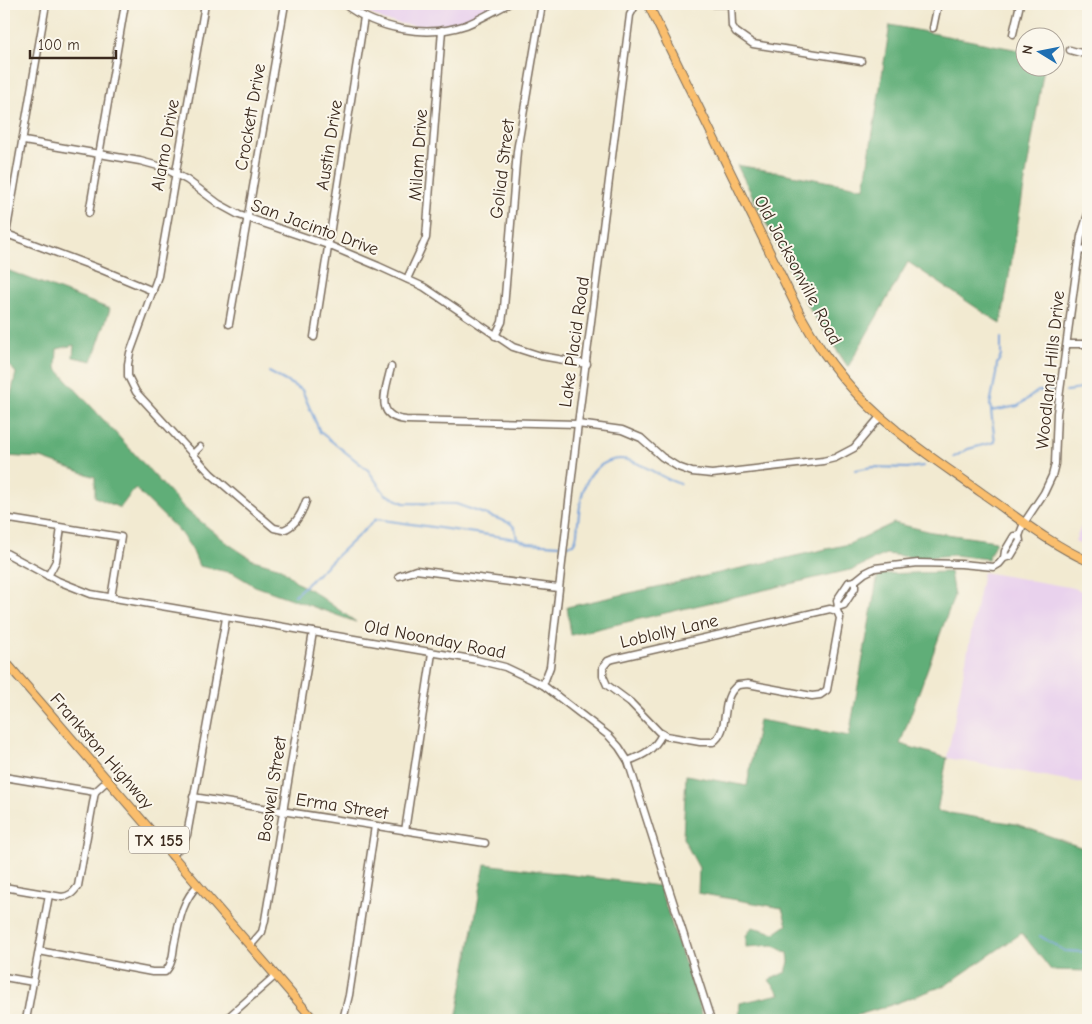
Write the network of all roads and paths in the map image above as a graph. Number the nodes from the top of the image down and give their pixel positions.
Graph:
1 (46, 4) edge
2 (125, 4) edge
3 (205, 4) edge
4 (285, 4) edge
5 (344, 4) edge
6 (508, 4) edge
7 (542, 4) edge
8 (636, 4) edge
9 (648, 4) edge
10 (714, 4) edge
11 (731, 4) edge
12 (938, 4) edge
13 (1020, 4) edge
14 (364, 16) junction
15 (933, 28) dead end
16 (442, 30) junction
17 (1013, 34) dead end
18 (1070, 50) dead end
19 (1088, 55) edge
20 (861, 61) dead end
21 (24, 141) junction
22 (99, 154) junction
23 (176, 173) junction
24 (89, 213) dead end
25 (1088, 214) edge
26 (248, 218) junction
27 (5, 234) edge
28 (328, 246) junction
29 (1079, 250) junction
30 (1088, 251) edge
31 (407, 279) junction
32 (153, 291) junction
33 (229, 324) dead end
34 (495, 336) junction
35 (314, 337) dead end
36 (1067, 344) junction
37 (1088, 344) edge
38 (587, 364) junction
39 (391, 367) dead end
40 (880, 417) junction
41 (578, 424) junction
42 (200, 447) dead end
43 (193, 454) junction
44 (306, 501) dead end
45 (4, 518) edge
46 (1024, 523) junction
47 (61, 528) junction
48 (4, 552) edge
49 (1088, 561) edge
50 (48, 576) junction
51 (399, 576) dead end
52 (558, 588) junction
53 (111, 598) junction
54 (836, 608) junction
55 (226, 618) junction
56 (314, 632) junction
57 (432, 653) junction
58 (4, 660) edge
59 (543, 685) junction
60 (662, 734) junction
61 (628, 761) junction
62 (4, 777) edge
63 (108, 780) junction
64 (95, 792) junction
65 (193, 797) junction
66 (284, 812) junction
67 (375, 826) junction
68 (405, 831) junction
69 (485, 843) dead end
70 (172, 856) junction
71 (198, 885) junction
72 (4, 887) edge
73 (50, 895) junction
74 (250, 946) junction
75 (39, 951) junction
76 (276, 975) junction
77 (4, 977) edge
78 (33, 982) junction
79 (26, 1020) edge
80 (225, 1020) edge
81 (314, 1020) edge
82 (343, 1020) edge
83 (711, 1020) edge

1 - 21 street
2 - 22 street
3 - 23 street, Alamo Drive
4 - 26 street, Crockett Drive
5 - 14 street
6 - 16 street
7 - 34 street, Goliad Street
8 - 38 street, Lake Placid Road
9 - 40 main road, Old Jacksonville Road
10 - 11 street
11 - 20 street
12 - 15 street
13 - 17 street
14 - 16 street
14 - 28 street, Austin Drive
16 - 31 street, Milam Drive
18 - 19 street
21 - 22 street, San Jacinto Drive
21 - 27 street
22 - 23 street, San Jacinto Drive
22 - 24 street
23 - 26 street, San Jacinto Drive
23 - 32 street, Alamo Drive
25 - 29 street, Woodland Hills Drive
26 - 28 street, San Jacinto Drive
26 - 33 street, Crockett Drive
27 - 32 street
28 - 31 street, San Jacinto Drive
28 - 35 street, Austin Drive
29 - 30 street
29 - 36 street, Woodland Hills Drive
31 - 34 street, San Jacinto Drive
32 - 43 street, Alamo Drive
34 - 38 street, San Jacinto Drive
36 - 37 street
36 - 46 street, Woodland Hills Drive
38 - 41 street, Lake Placid Road
39 - 41 street
40 - 41 street
40 - 46 main road, Old Jacksonville Road
41 - 52 street, Lake Placid Road
42 - 43 street
43 - 44 street, Alamo Drive
45 - 47 street
46 - 49 main road, Old Jacksonville Road
46 - 54 street
47 - 50 street
47 - 53 street
48 - 50 street, Old Noonday Road
50 - 53 street, Old Noonday Road
51 - 52 street
52 - 59 street, Lake Placid Road
53 - 55 street, Old Noonday Road
54 - 60 street
54 - 60 street, Loblolly Lane
55 - 56 street, Old Noonday Road
55 - 65 street
56 - 57 street, Old Noonday Road
56 - 66 street, Boswell Street
57 - 59 street, Old Noonday Road
57 - 68 street
58 - 63 main road, Frankston Highway / TX 155
59 - 61 street, Old Noonday Road
60 - 61 street
61 - 83 street, Old Noonday Road
62 - 64 street
63 - 64 street
63 - 70 main road, Frankston Highway / TX 155
64 - 73 street
65 - 66 street, Erma Street
65 - 70 street
66 - 67 street, Erma Street
66 - 74 street, Boswell Street
67 - 68 street, Erma Street
67 - 82 street
68 - 69 street, Erma Street
70 - 71 main road, Frankston Highway / TX 155
71 - 74 main road, Frankston Highway / TX 155
71 - 75 street
72 - 73 street
73 - 75 street
74 - 76 main road, Frankston Highway / TX 155
75 - 78 street
76 - 80 street
76 - 81 main road, Frankston Highway / TX 155
77 - 78 street
78 - 79 street

